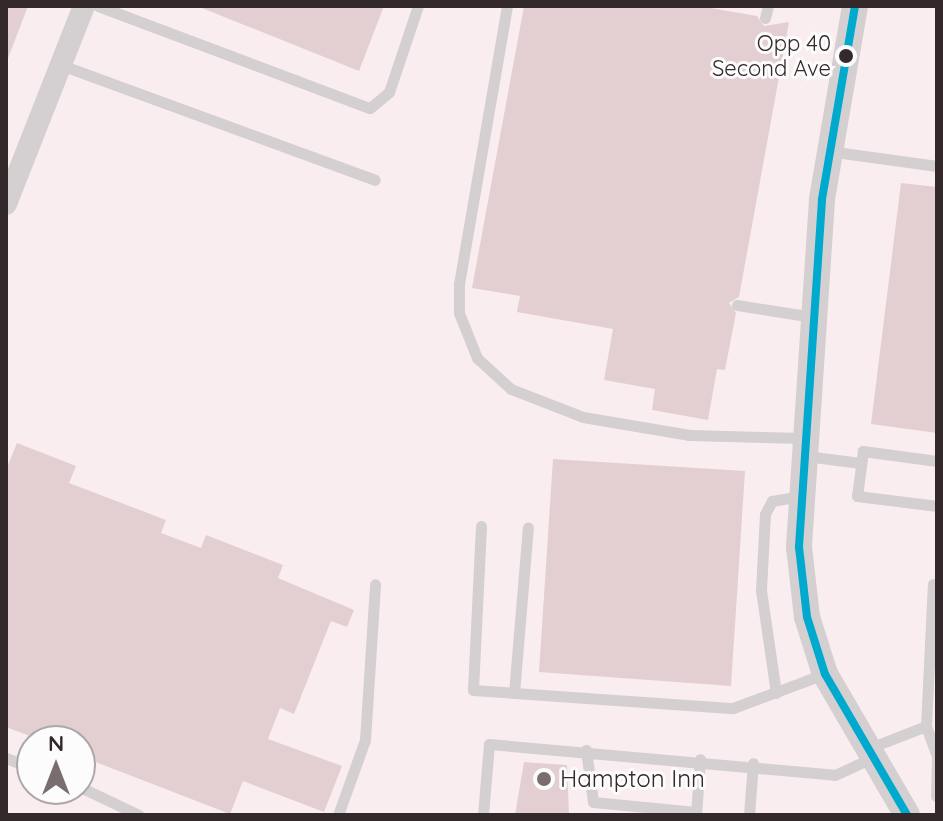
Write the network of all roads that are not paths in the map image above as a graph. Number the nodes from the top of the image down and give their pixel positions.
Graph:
1 (84, 6) edge
2 (98, 6) edge
3 (418, 6) edge
4 (507, 6) edge
5 (855, 6) edge
6 (61, 65) junction
7 (828, 151) junction
8 (937, 166) edge
9 (375, 180) dead end
10 (6, 204) edge
11 (737, 305) dead end
12 (813, 317) junction
13 (802, 447) junction
14 (937, 461) edge
15 (861, 463) junction
16 (799, 496) junction
17 (937, 506) edge
18 (481, 526) dead end
19 (528, 528) dead end
20 (375, 584) dead end
21 (933, 584) dead end
22 (825, 674) junction
23 (514, 693) junction
24 (776, 693) junction
25 (926, 726) junction
26 (586, 750) junction
27 (869, 754) junction
28 (700, 759) junction
29 (753, 763) junction
30 (96, 795) edge
31 (936, 796) edge
32 (696, 814) edge
33 (139, 815) edge
34 (338, 815) edge
35 (483, 815) edge
36 (749, 815) edge
37 (907, 815) edge

1 - 6 street
2 - 3 lane
4 - 13 lane
5 - 7 street
6 - 9 lane
6 - 10 street
7 - 8 lane
7 - 12 street
11 - 12 lane
12 - 13 street
13 - 15 lane
13 - 16 street
14 - 15 lane
15 - 17 lane
16 - 22 street
16 - 24 lane
18 - 23 lane
19 - 23 lane
20 - 34 lane
21 - 25 lane
22 - 24 lane
22 - 27 street
23 - 24 lane
25 - 27 lane
25 - 31 lane
26 - 28 lane
26 - 32 lane
26 - 35 lane
27 - 29 lane
27 - 37 street
28 - 29 lane
28 - 32 lane
29 - 36 lane
30 - 33 lane

